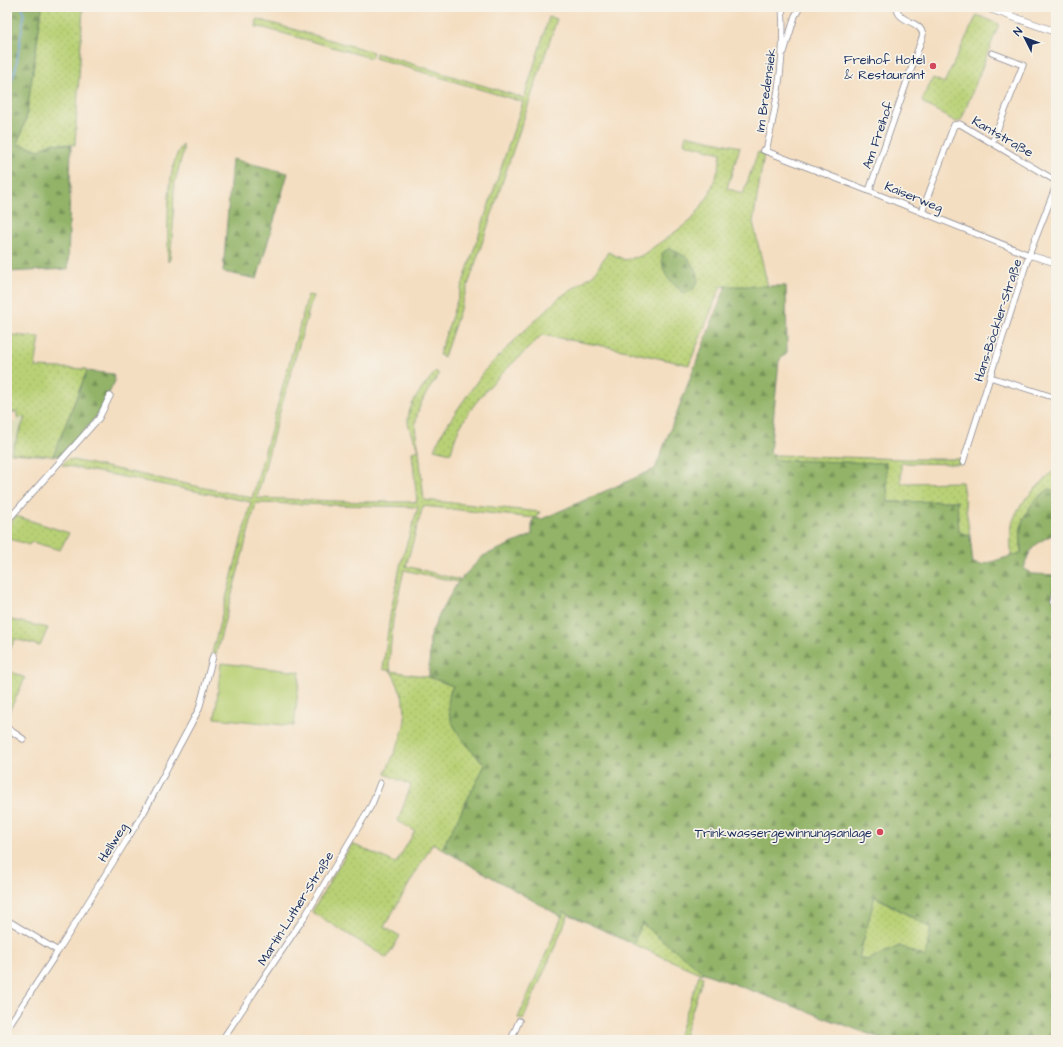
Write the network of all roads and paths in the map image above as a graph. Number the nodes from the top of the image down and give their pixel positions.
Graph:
1 (782, 7) edge
2 (800, 7) edge
3 (897, 7) edge
4 (986, 7) edge
5 (1056, 32) edge
6 (992, 53) dead end
7 (783, 57) junction
8 (992, 142) junction
9 (765, 151) joint
10 (1056, 181) edge
11 (1056, 186) edge
12 (869, 191) junction
13 (922, 212) junction
14 (1029, 255) junction
15 (1056, 263) edge
16 (990, 377) junction
17 (110, 396) dead end
18 (1056, 398) edge
19 (963, 462) dead end
20 (7, 521) edge
21 (1056, 592) edge
22 (1054, 602) dead end
23 (212, 656) dead end
24 (7, 728) edge
25 (23, 739) dead end
26 (380, 783) dead end
27 (7, 920) edge
28 (58, 952) junction
29 (519, 1021) dead end
30 (7, 1028) edge
31 (222, 1040) edge
32 (511, 1040) edge

1 - 7 street, Im Bredensiek
2 - 7 street
3 - 12 street, Am Freihof
4 - 5 main road
6 - 8 street
7 - 9 street, Im Bredensiek
8 - 10 street, Kantstraße
8 - 13 street, Kantstraße
9 - 12 street, Kaiserweg
11 - 14 street, Hans-Böckler-Straße
12 - 13 street, Kaiserweg
13 - 14 street, Kaiserweg
14 - 15 street, Kaiserweg
14 - 16 street, Hans-Böckler-Straße
16 - 18 street
16 - 19 street, Hans-Böckler-Straße
17 - 20 street
21 - 22 street
23 - 28 street, Hellweg
24 - 25 street
26 - 31 street, Martin-Luther-Straße
27 - 28 street
28 - 30 street, Hellweg
29 - 32 street

